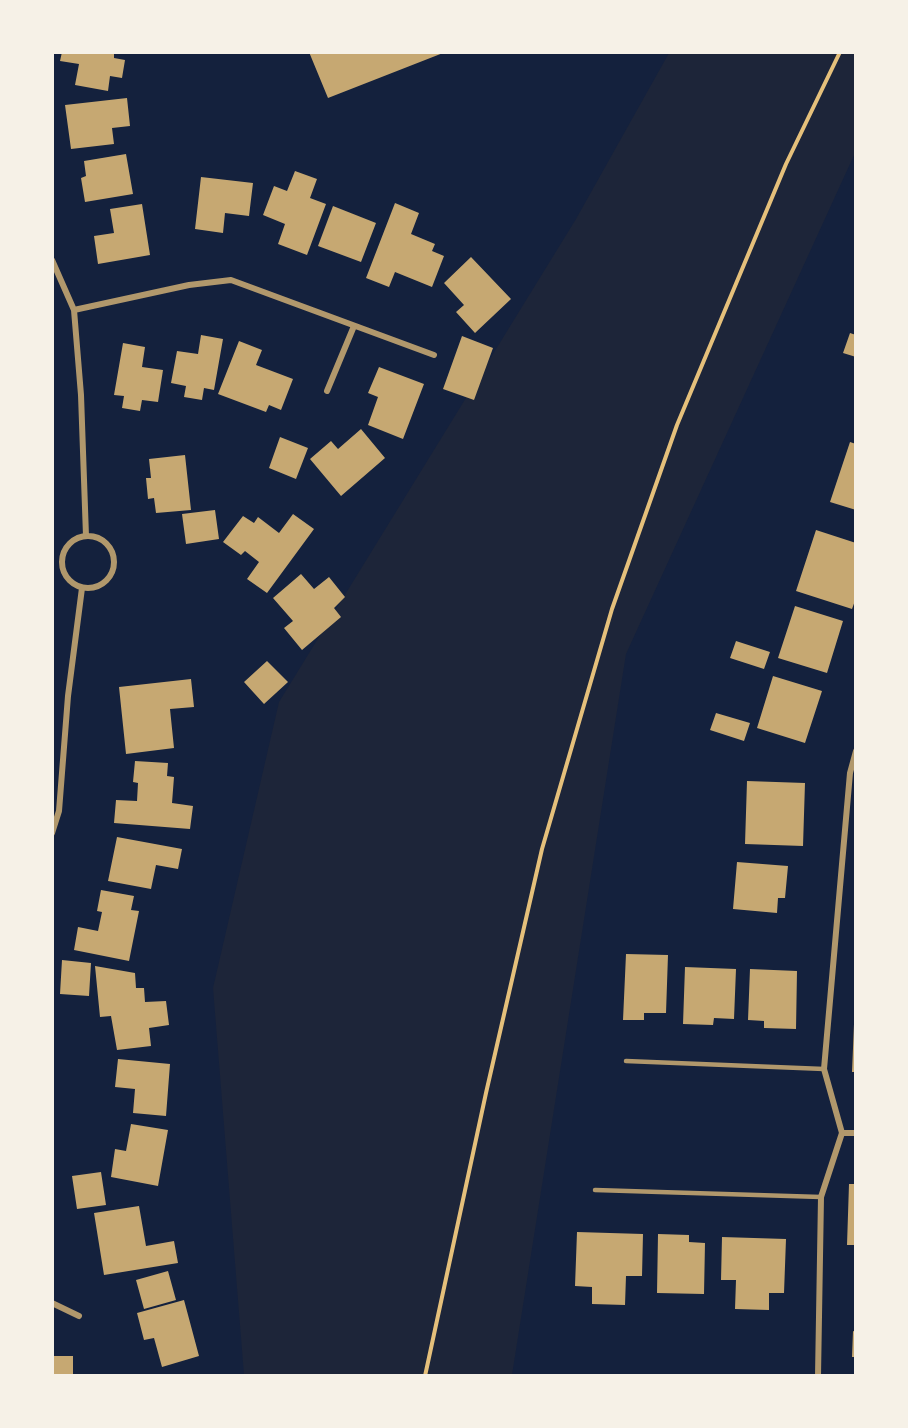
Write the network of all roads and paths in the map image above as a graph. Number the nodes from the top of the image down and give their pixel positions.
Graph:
1 (840, 52) edge
2 (52, 260) edge
3 (74, 310) junction
4 (354, 326) junction
5 (434, 355) dead end
6 (327, 392) dead end
7 (86, 536) junction
8 (82, 588) junction
9 (855, 751) edge
10 (853, 773) edge
11 (52, 833) edge
12 (626, 1061) dead end
13 (824, 1069) junction
14 (842, 1133) junction
15 (855, 1133) edge
16 (595, 1190) dead end
17 (821, 1197) junction
18 (52, 1303) edge
19 (79, 1316) dead end
20 (425, 1376) edge
21 (818, 1376) edge

1 - 20 path
2 - 3 street
3 - 4 street
3 - 7 street
4 - 5 street
4 - 6 street
7 - 8 street
7 - 8 street
8 - 11 street
9 - 10 street
10 - 13 street
12 - 13 lane
13 - 14 street
14 - 15 street
14 - 17 street
16 - 17 lane
17 - 21 street
18 - 19 street

